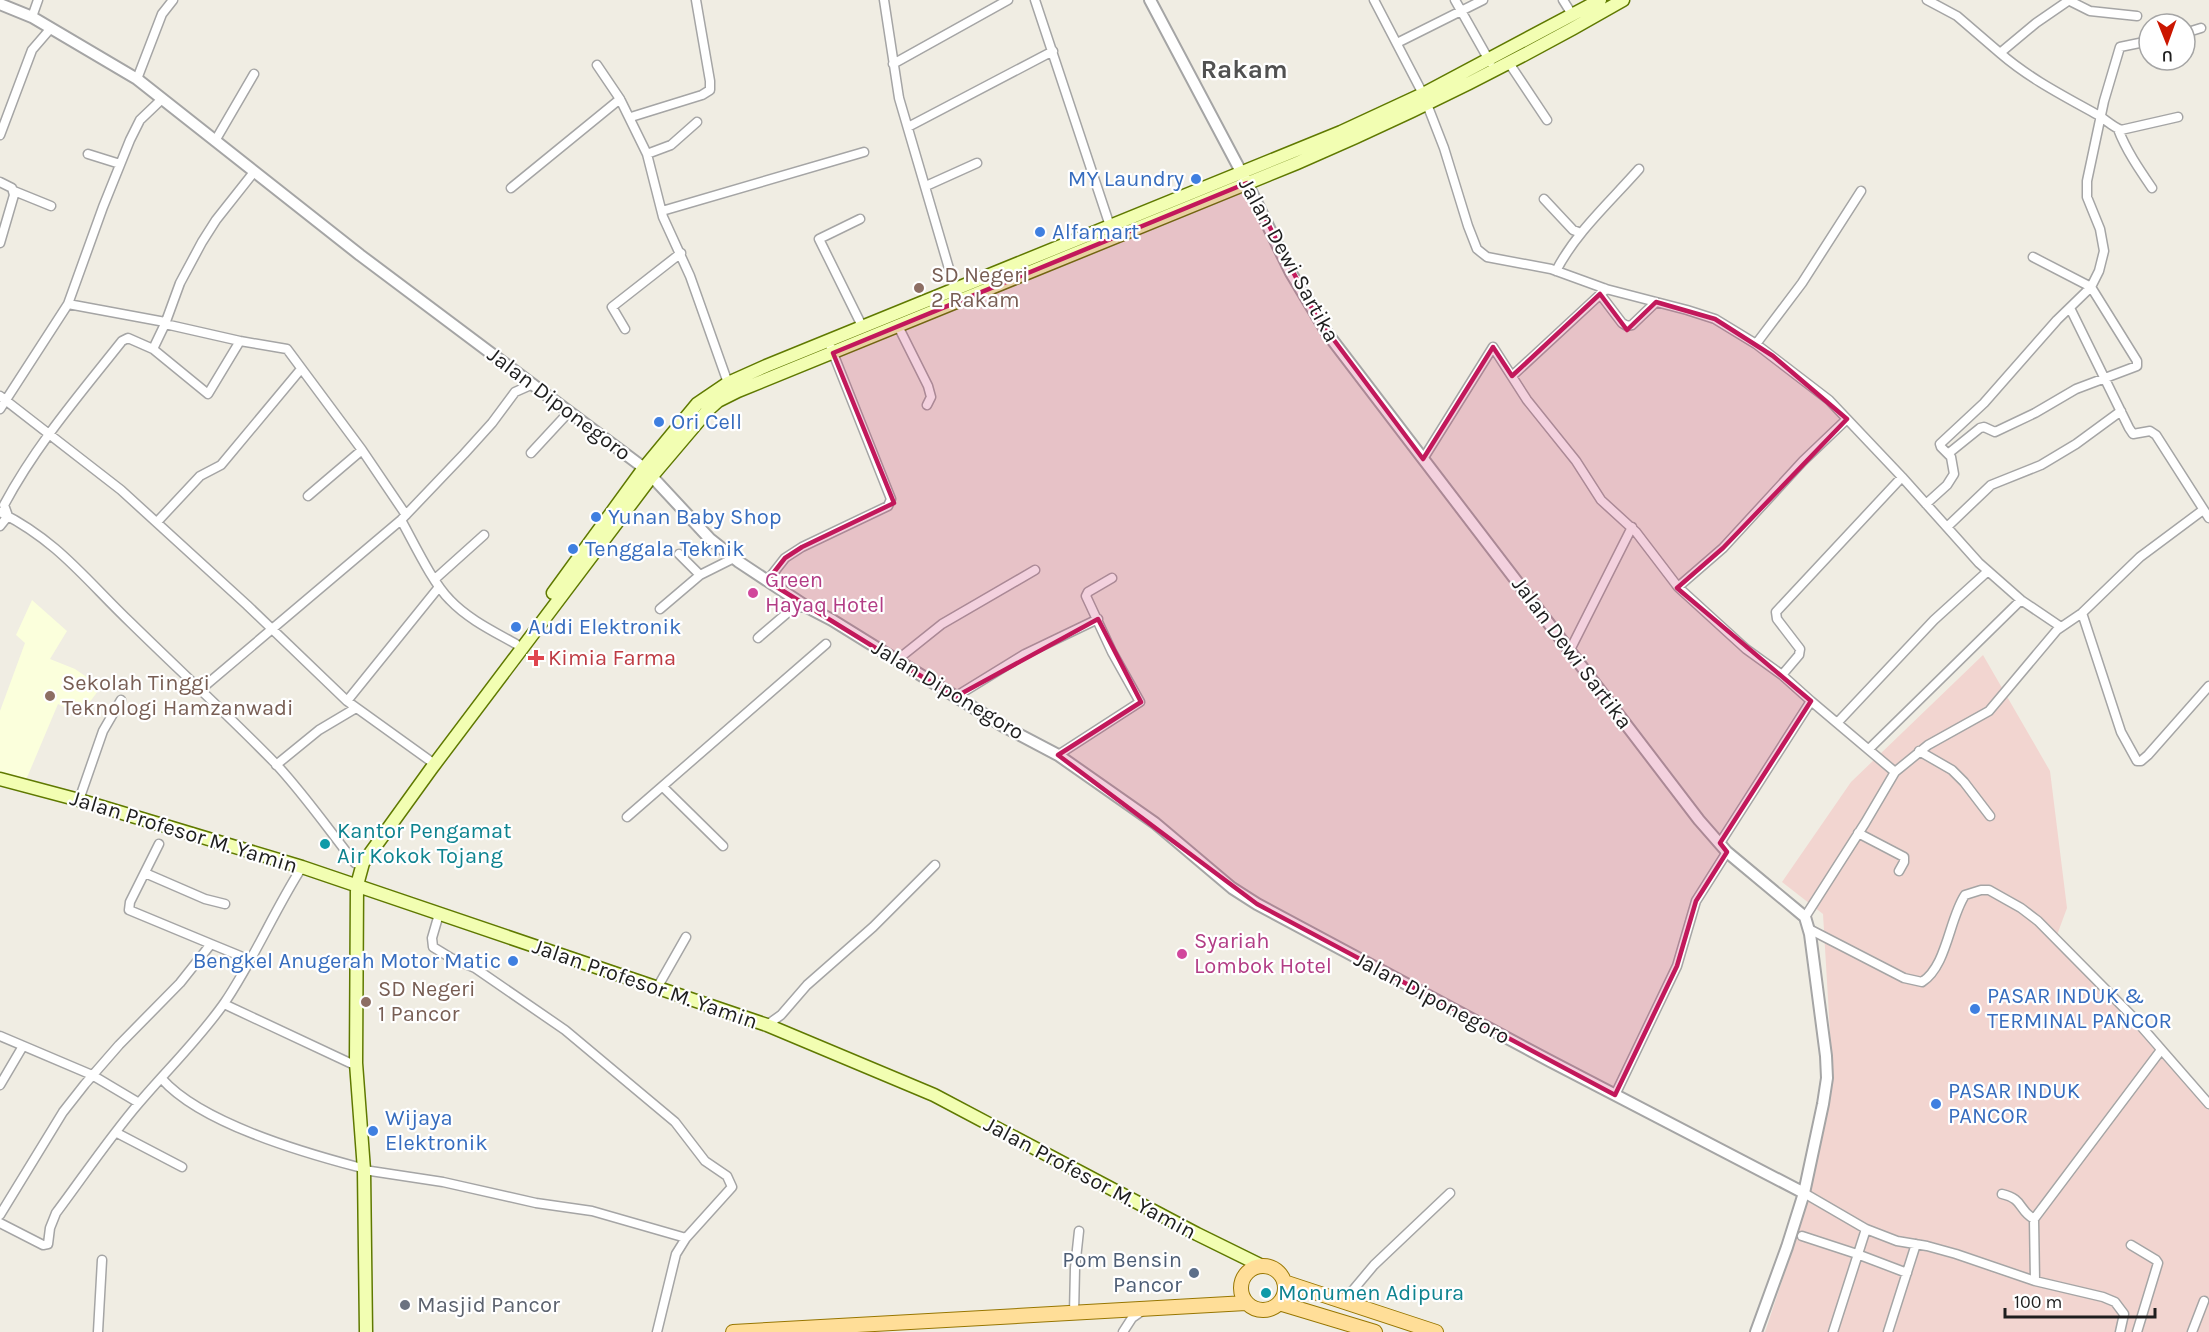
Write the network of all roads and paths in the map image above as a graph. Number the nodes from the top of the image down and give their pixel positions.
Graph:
1 (38, 0) edge
2 (173, 0) edge
3 (696, 0) edge
4 (884, 0) edge
5 (1008, 0) edge
6 (1035, 0) edge
7 (1150, 0) edge
8 (1374, 0) edge
9 (1455, 0) edge
10 (1483, 0) edge
11 (1563, 0) edge
12 (1600, 0) edge
13 (1623, 0) edge
14 (1927, 0) edge
15 (2068, 0) edge
16 (0, 4) edge
17 (1460, 12) junction
18 (1573, 16) junction
19 (2137, 16) dead end
20 (32, 17) junction
21 (51, 28) junction
22 (2201, 28) dead end
23 (2197, 29) edge
24 (1397, 43) junction
25 (2137, 43) edge
26 (1053, 51) junction
27 (2000, 53) junction
28 (1509, 63) junction
29 (892, 64) junction
30 (597, 65) dead end
31 (1492, 65) junction
32 (254, 74) dead end
33 (137, 79) junction
34 (162, 99) junction
35 (620, 99) junction
36 (1425, 99) junction
37 (2100, 116) junction
38 (631, 117) junction
39 (2178, 117) dead end
40 (1547, 120) dead end
41 (697, 122) dead end
42 (908, 127) junction
43 (2118, 129) junction
44 (0, 135) edge
45 (215, 141) junction
46 (864, 152) dead end
47 (88, 154) dead end
48 (647, 154) junction
49 (977, 163) dead end
50 (120, 164) junction
51 (1639, 169) dead end
52 (255, 172) junction
53 (1244, 178) junction
54 (0, 182) edge
55 (926, 186) junction
56 (511, 188) dead end
57 (2152, 188) dead end
58 (14, 191) junction
59 (1861, 191) dead end
60 (1544, 199) dead end
61 (51, 206) dead end
62 (662, 211) junction
63 (860, 219) dead end
64 (1104, 232) junction
65 (1581, 233) junction
66 (0, 243) edge
67 (681, 253) junction
68 (2033, 256) dead end
69 (1556, 271) junction
70 (2091, 287) junction
71 (955, 289) junction
72 (1603, 292) junction
73 (1656, 302) junction
74 (68, 304) junction
75 (2070, 308) junction
76 (165, 323) junction
77 (898, 326) junction
78 (863, 327) junction
79 (626, 330) dead end
80 (240, 341) junction
81 (1756, 344) junction
82 (831, 347) junction
83 (153, 349) junction
84 (301, 369) junction
85 (1512, 376) junction
86 (2105, 378) junction
87 (728, 383) junction
88 (533, 384) junction
89 (3, 398) edge
90 (927, 405) dead end
91 (0, 409) edge
92 (2121, 411) junction
93 (568, 413) junction
94 (1847, 419) junction
95 (49, 432) junction
96 (362, 450) junction
97 (531, 453) dead end
98 (1949, 453) junction
99 (1423, 459) junction
100 (648, 472) junction
101 (1902, 477) junction
102 (308, 495) dead end
103 (1926, 504) junction
104 (2203, 510) junction
105 (4, 514) edge
106 (403, 518) junction
107 (2209, 518) edge
108 (157, 522) junction
109 (0, 526) edge
110 (1632, 527) junction
111 (1947, 527) junction
112 (484, 535) dead end
113 (679, 554) dead end
114 (734, 558) junction
115 (1035, 570) dead end
116 (1988, 571) junction
117 (700, 575) junction
118 (1112, 578) dead end
119 (767, 581) junction
120 (437, 583) junction
121 (1678, 587) junction
122 (2021, 600) junction
123 (807, 607) junction
124 (660, 609) dead end
125 (2082, 613) junction
126 (1098, 619) junction
127 (2061, 627) junction
128 (272, 628) junction
129 (758, 638) dead end
130 (516, 644) junction
131 (826, 645) dead end
132 (1570, 650) junction
133 (897, 660) junction
134 (1782, 675) junction
135 (2209, 686) edge
136 (200, 690) junction
137 (955, 697) junction
138 (121, 699) dead end
139 (347, 701) junction
140 (1811, 701) junction
141 (356, 708) junction
142 (1838, 722) junction
143 (1869, 749) junction
144 (1919, 751) junction
145 (1058, 755) junction
146 (276, 765) junction
147 (428, 765) junction
148 (1895, 772) junction
149 (0, 778) edge
150 (663, 787) junction
151 (79, 800) junction
152 (1990, 816) dead end
153 (627, 817) dead end
154 (1858, 833) junction
155 (159, 844) dead end
156 (723, 846) dead end
157 (1724, 847) junction
158 (355, 862) junction
159 (935, 866) dead end
160 (302, 867) junction
161 (1899, 871) dead end
162 (145, 873) junction
163 (353, 884) junction
164 (225, 904) dead end
165 (439, 914) junction
166 (1805, 917) junction
167 (1809, 929) junction
168 (686, 937) dead end
169 (211, 944) junction
170 (250, 960) junction
171 (657, 988) junction
172 (224, 1004) junction
173 (767, 1025) junction
174 (0, 1036) edge
175 (23, 1046) junction
176 (2161, 1050) junction
177 (350, 1063) junction
178 (92, 1075) junction
179 (162, 1079) junction
180 (0, 1085) edge
181 (1615, 1095) junction
182 (139, 1103) junction
183 (2209, 1104) edge
184 (356, 1126) junction
185 (117, 1133) junction
186 (182, 1167) dead end
187 (361, 1168) junction
188 (1450, 1193) dead end
189 (1804, 1193) junction
190 (2002, 1194) dead end
191 (0, 1215) edge
192 (2034, 1219) junction
193 (0, 1223) edge
194 (1866, 1229) junction
195 (1079, 1231) dead end
196 (1802, 1236) dead end
197 (686, 1238) junction
198 (1916, 1244) junction
199 (2131, 1245) dead end
200 (1857, 1254) junction
201 (102, 1260) dead end
202 (1260, 1265) junction
203 (1907, 1274) junction
204 (2035, 1281) junction
205 (1284, 1282) junction
206 (2204, 1301) dead end
207 (1343, 1302) junction
208 (1246, 1303) junction
209 (1279, 1303) junction
210 (1145, 1309) junction
211 (1074, 1314) junction
212 (887, 1328) edge
213 (98, 1332) edge
214 (364, 1332) edge
215 (657, 1332) edge
216 (733, 1332) edge
217 (1123, 1332) edge
218 (1375, 1332) edge
219 (1436, 1332) edge
220 (1756, 1332) edge
221 (1833, 1332) edge
222 (1888, 1332) edge
223 (2120, 1332) edge
224 (2137, 1332) edge
225 (2192, 1332) edge

1 - 20 street
2 - 33 street
3 - 38 street
4 - 29 street
5 - 29 street
6 - 26 street
7 - 53 street, Jalan Dewi Sartika
8 - 24 street
9 - 17 street
10 - 17 street
11 - 18 street
12 - 18 main road
13 - 28 main road
14 - 27 street
15 - 19 street
15 - 27 street
16 - 20 street, Jalan Diponegoro
17 - 24 street
17 - 31 street
18 - 31 main road
20 - 21 street, Jalan Diponegoro
21 - 33 street, Jalan Diponegoro
21 - 44 street
22 - 23 street
24 - 36 street
25 - 37 street
26 - 42 street
26 - 64 street
27 - 37 street
28 - 31 main road
28 - 40 street
29 - 42 street
30 - 35 street
31 - 36 main road
32 - 45 street
33 - 34 street, Jalan Diponegoro
34 - 45 street, Jalan Diponegoro
34 - 50 street
35 - 38 street
35 - 56 street
36 - 53 main road
36 - 69 street
37 - 43 street
37 - 70 street
38 - 48 street
39 - 43 street
41 - 48 street
42 - 55 street
43 - 57 street
45 - 52 street, Jalan Diponegoro
46 - 62 street
47 - 50 street
48 - 62 street
49 - 55 street
50 - 74 street
51 - 65 street
52 - 76 street
52 - 88 street, Jalan Diponegoro
53 - 64 main road
53 - 99 street, Jalan Dewi Sartika
54 - 58 street
55 - 71 street
58 - 61 street
58 - 66 street
59 - 81 street
60 - 65 street
62 - 67 street
63 - 78 street
64 - 71 main road
64 - 77 main road
65 - 69 street
67 - 79 street
67 - 87 street
68 - 70 street
69 - 72 street
70 - 75 street
70 - 86 street
71 - 78 main road
72 - 73 street
72 - 73 street
72 - 85 street
73 - 81 street
74 - 76 street
74 - 89 street
75 - 86 street
75 - 98 street
76 - 80 street
76 - 83 street
77 - 82 main road
77 - 90 street
78 - 82 main road
80 - 83 street
80 - 84 street
81 - 94 street
82 - 87 main road
82 - 100 main road
82 - 119 street
83 - 95 street
84 - 96 street
84 - 108 street
85 - 99 street
85 - 110 street
86 - 92 street
86 - 98 street
87 - 100 main road
88 - 93 street, Jalan Diponegoro
88 - 106 street
89 - 91 street
89 - 95 street
92 - 104 street
92 - 111 street
93 - 97 street
93 - 100 street, Jalan Diponegoro
94 - 101 street
94 - 121 street
95 - 105 street
95 - 108 street
96 - 102 street
96 - 106 street
98 - 103 street
99 - 132 street, Jalan Dewi Sartika
100 - 114 street, Jalan Diponegoro
100 - 130 main road
100 - 147 main road
101 - 103 street
101 - 134 street
103 - 111 street
104 - 107 street
104 - 125 street
105 - 109 street
105 - 136 street
106 - 120 street
106 - 128 street
108 - 128 street
110 - 121 street
110 - 132 street
111 - 116 street
112 - 120 street
113 - 117 street
114 - 117 street
114 - 119 street, Jalan Diponegoro
115 - 133 street
116 - 122 street
116 - 142 street
117 - 124 street
118 - 126 street
119 - 123 street, Jalan Diponegoro
120 - 130 street
120 - 139 street
121 - 134 street
122 - 127 street
122 - 143 street
123 - 129 street
123 - 133 street, Jalan Diponegoro
125 - 127 street
125 - 135 street
126 - 137 street
126 - 145 street
127 - 144 street
128 - 136 street
128 - 139 street
130 - 147 main road
131 - 150 street
132 - 157 street, Jalan Dewi Sartika
133 - 137 street, Jalan Diponegoro
134 - 140 street
136 - 146 street
137 - 145 street, Jalan Diponegoro
138 - 151 street
139 - 141 street
140 - 142 street
140 - 157 street
141 - 146 street
141 - 147 street
142 - 143 street
143 - 148 street
144 - 148 street
144 - 152 street
145 - 181 street, Jalan Diponegoro
146 - 158 street
147 - 158 main road
147 - 163 main road
148 - 154 street
149 - 151 main road, Jalan Profesor M. Yamin
150 - 153 street
150 - 156 street
151 - 160 main road, Jalan Profesor M. Yamin
154 - 161 street
154 - 166 street
155 - 162 street
157 - 166 street, Jalan Dewi Sartika
157 - 181 street
158 - 163 main road
159 - 173 street
160 - 163 main road, Jalan Profesor M. Yamin
160 - 170 street
162 - 164 street
162 - 169 street
163 - 165 main road, Jalan Profesor M. Yamin
163 - 177 main road
163 - 184 main road
165 - 171 main road, Jalan Profesor M. Yamin
165 - 197 street
166 - 167 street
167 - 176 street
167 - 189 street
168 - 171 street
169 - 170 street
169 - 178 street
170 - 172 street
171 - 173 main road, Jalan Profesor M. Yamin
172 - 177 street
172 - 179 street
173 - 202 main road, Jalan Profesor M. Yamin
174 - 175 street
175 - 178 street
175 - 180 street
176 - 183 street
176 - 192 street
177 - 184 main road
178 - 182 street
178 - 191 street
179 - 182 street
179 - 187 street
181 - 189 street, Jalan Diponegoro
182 - 185 street
184 - 187 main road
185 - 186 street
185 - 193 street
187 - 197 street
187 - 214 main road
188 - 207 street
189 - 194 street, Jalan Diponegoro
189 - 220 street
190 - 192 street
192 - 204 street
194 - 198 street, Jalan Diponegoro
194 - 200 street
195 - 211 street
196 - 200 street
197 - 215 street
198 - 203 street
198 - 204 street, Jalan Diponegoro
199 - 224 street
200 - 203 street
200 - 221 street
201 - 213 street
202 - 205 main road
202 - 208 main road
203 - 222 street
204 - 223 street, Jalan Diponegoro
205 - 207 main road
205 - 209 main road
206 - 225 street
207 - 219 main road
208 - 209 main road
208 - 210 main road
209 - 218 main road
210 - 211 main road
210 - 217 street
211 - 212 main road
212 - 216 main road

